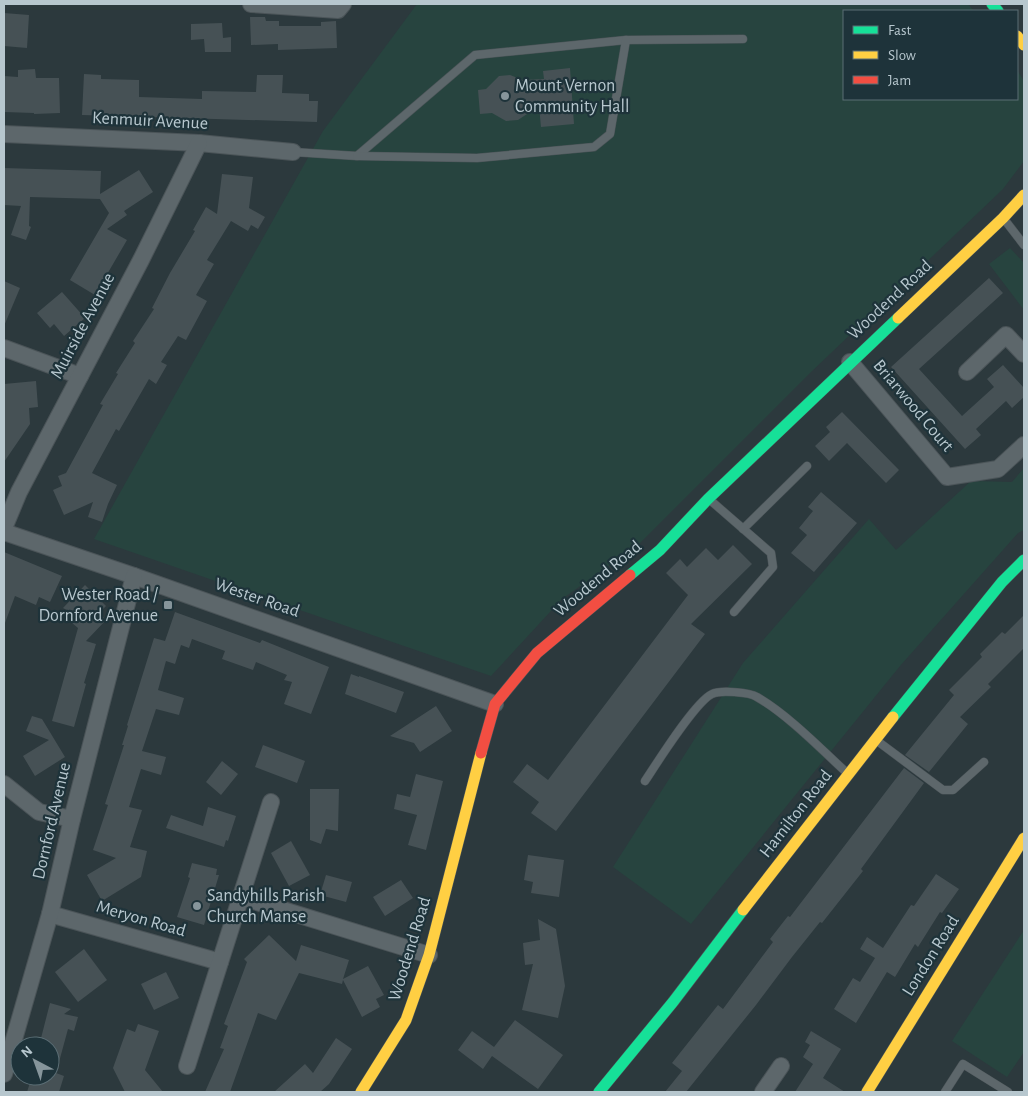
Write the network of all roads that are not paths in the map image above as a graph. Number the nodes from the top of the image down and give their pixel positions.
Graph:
1 (252, 4) edge
2 (343, 4) edge
3 (743, 39) dead end
4 (626, 40) junction
5 (4, 134) edge
6 (200, 144) junction
7 (293, 152) joint
8 (357, 156) junction
9 (1024, 195) edge
10 (1003, 218) junction
11 (1024, 245) edge
12 (4, 348) edge
13 (1024, 354) edge
14 (850, 362) junction
15 (967, 372) dead end
16 (80, 376) junction
17 (1024, 445) edge
18 (807, 466) dead end
19 (708, 499) junction
20 (4, 528) edge
21 (743, 529) junction
22 (4, 532) edge
23 (1024, 560) edge
24 (134, 576) junction
25 (734, 612) dead end
26 (495, 704) junction
27 (875, 739) junction
28 (984, 762) dead end
29 (848, 774) junction
30 (645, 781) dead end
31 (4, 784) edge
32 (271, 802) dead end
33 (72, 820) junction
34 (1024, 838) edge
35 (241, 897) junction
36 (50, 914) junction
37 (429, 955) junction
38 (220, 962) junction
39 (187, 1066) dead end
40 (781, 1066) dead end
41 (4, 1074) edge
42 (361, 1092) edge
43 (599, 1092) edge
44 (763, 1092) edge
45 (867, 1092) edge
46 (945, 1092) edge
47 (1008, 1092) edge

1 - 2 street
3 - 4 lane
4 - 8 lane
4 - 8 lane
5 - 6 street, Kenmuir Avenue
6 - 7 street, Kenmuir Avenue
6 - 16 street, Muirside Avenue
7 - 8 lane
9 - 10 street, Woodend Road
10 - 11 lane
10 - 14 street, Woodend Road
12 - 16 street
13 - 15 street
14 - 17 street, Briarwood Court
14 - 19 street, Woodend Road
16 - 20 street, Muirside Avenue
18 - 21 lane
19 - 21 lane
19 - 26 street, Woodend Road
21 - 25 lane
22 - 24 street, Wester Road
23 - 27 street, Hamilton Road
24 - 26 street, Wester Road
24 - 33 street, Dornford Avenue
26 - 37 street, Woodend Road
27 - 28 lane
27 - 29 street, Hamilton Road
29 - 30 lane
29 - 43 street, Hamilton Road
31 - 33 street
32 - 35 street
33 - 36 street, Dornford Avenue
34 - 45 street, London Road
35 - 37 street
35 - 38 street
36 - 38 street, Meryon Road
36 - 41 street, Dornford Avenue
37 - 42 street, Woodend Road
38 - 39 street
40 - 44 street
46 - 47 lane

